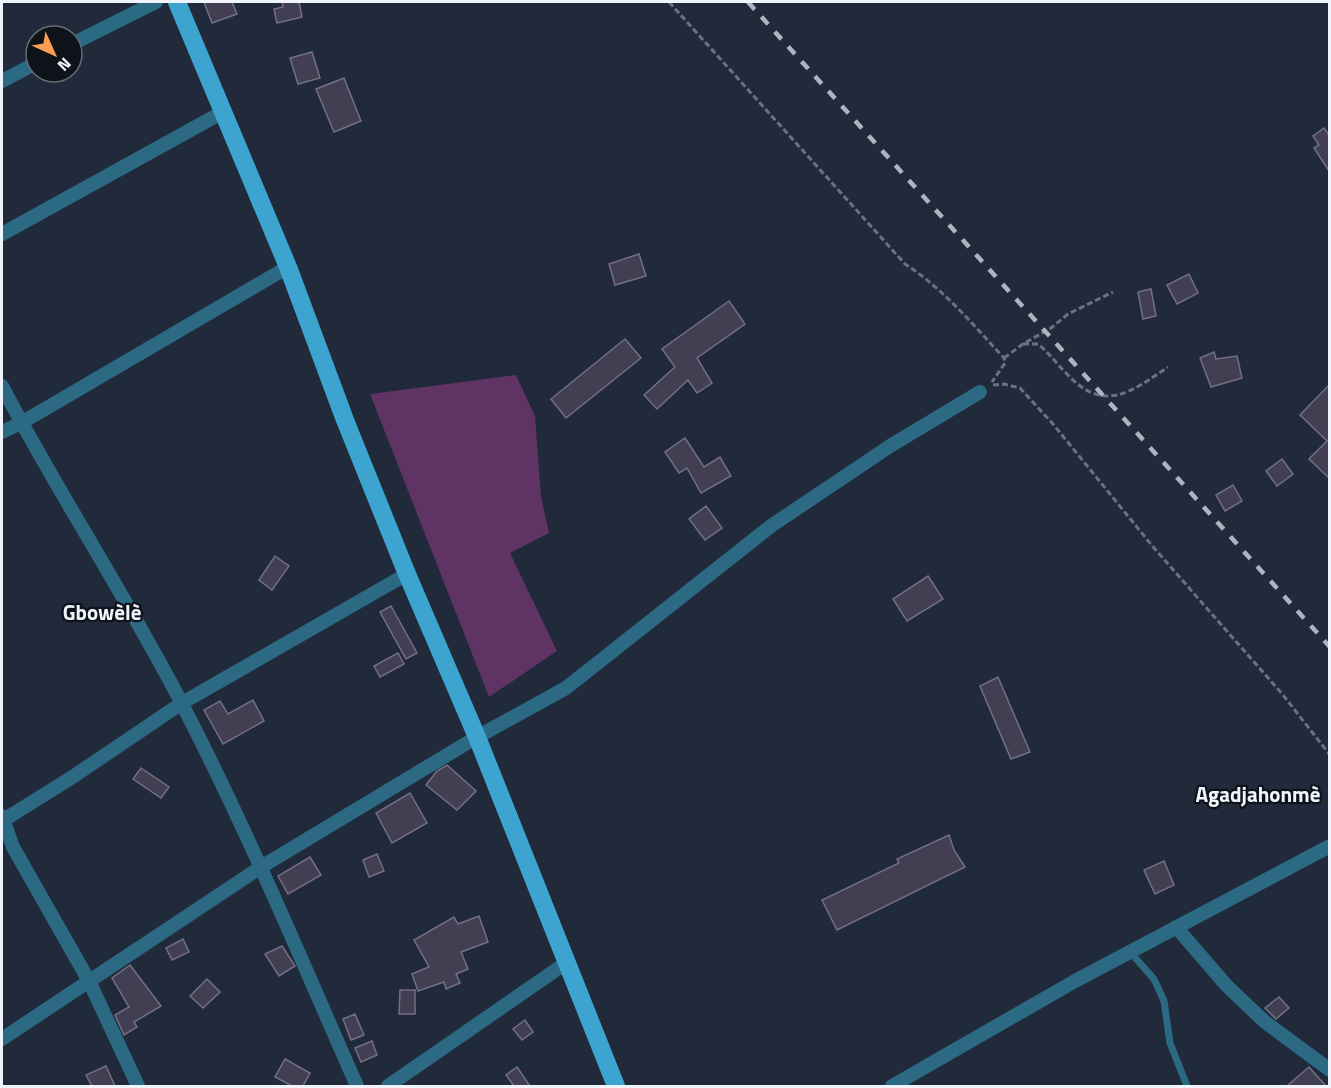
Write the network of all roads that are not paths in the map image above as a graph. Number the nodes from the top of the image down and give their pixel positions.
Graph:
1 (156, 2) edge
2 (177, 2) edge
3 (84, 38) edge
4 (24, 69) edge
5 (2, 81) edge
6 (223, 112) junction
7 (2, 234) edge
8 (288, 267) junction
9 (2, 386) edge
10 (980, 392) dead end
11 (21, 423) junction
12 (2, 432) edge
13 (407, 574) junction
14 (182, 703) junction
15 (477, 736) junction
16 (2, 819) edge
17 (1329, 846) edge
18 (261, 867) junction
19 (1176, 927) junction
20 (1130, 952) junction
21 (566, 963) junction
22 (89, 981) junction
23 (2, 1039) edge
24 (1329, 1070) edge
25 (138, 1086) edge
26 (357, 1086) edge
27 (388, 1086) edge
28 (616, 1086) edge
29 (892, 1086) edge
30 (1187, 1086) edge

1 - 3 street
2 - 6 main road
4 - 5 street
6 - 7 street
6 - 8 main road
8 - 11 street
8 - 13 main road
9 - 11 street
10 - 15 street
11 - 12 street
11 - 14 street
13 - 14 street
13 - 15 main road
14 - 16 street
14 - 18 street
15 - 18 street
15 - 21 main road
16 - 22 street
17 - 19 street
18 - 22 street
18 - 26 street
19 - 20 street
19 - 24 street
20 - 29 street
20 - 30 lane
21 - 27 street
21 - 28 main road
22 - 23 street
22 - 25 street

